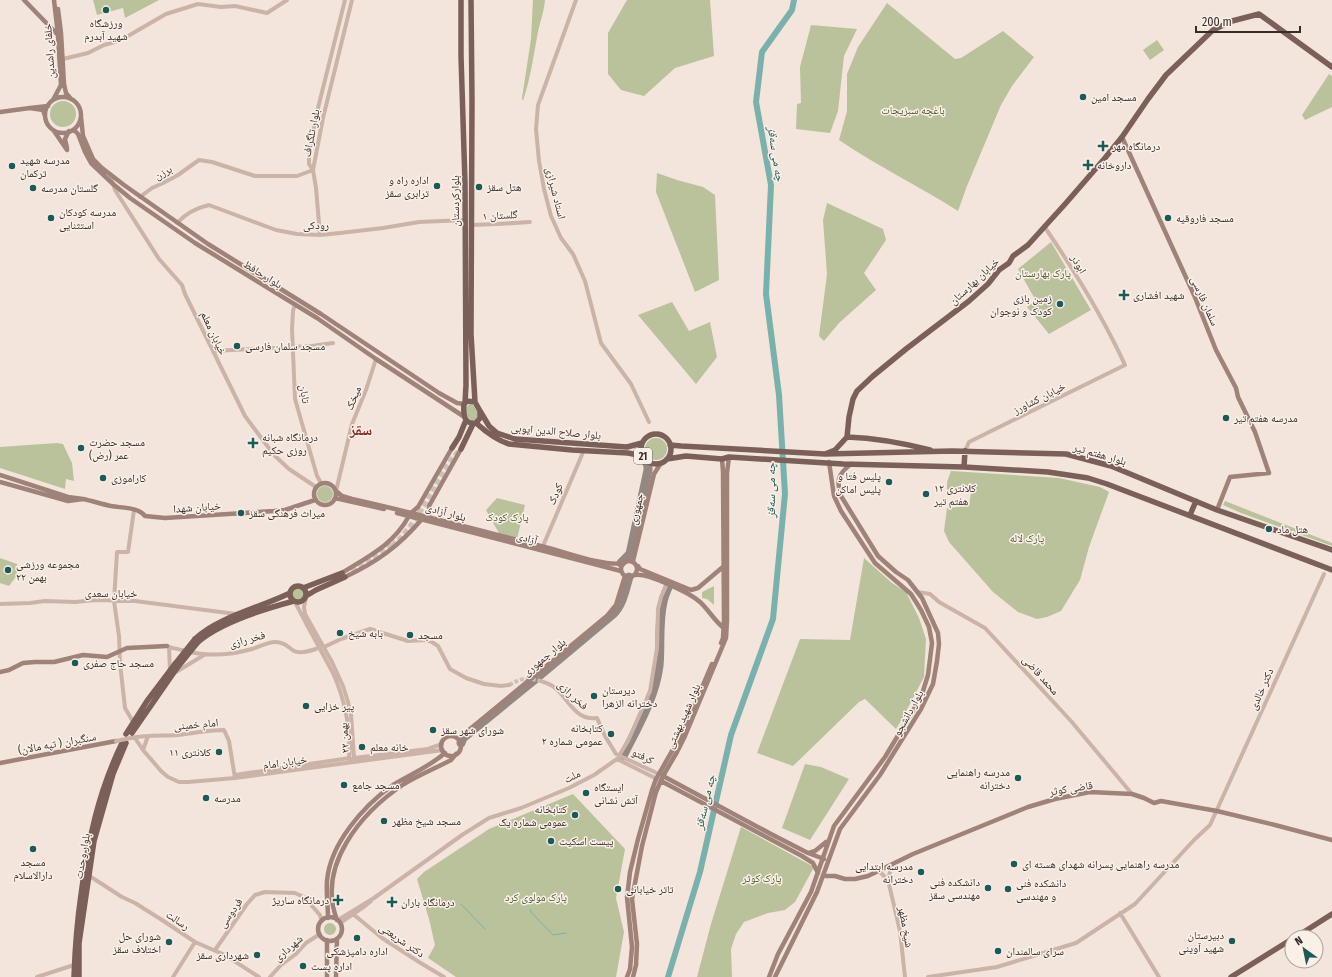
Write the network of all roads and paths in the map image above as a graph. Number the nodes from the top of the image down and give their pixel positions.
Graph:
1 (24, 0) edge
2 (55, 0) edge
3 (287, 0) edge
4 (345, 0) edge
5 (352, 0) edge
6 (462, 0) edge
7 (471, 0) edge
8 (576, 0) edge
9 (58, 35) junction
10 (63, 59) junction
11 (1332, 67) edge
12 (71, 99) junction
13 (53, 100) junction
14 (48, 106) junction
15 (30, 108) junction
16 (0, 112) edge
17 (46, 118) junction
18 (81, 118) junction
19 (53, 129) junction
20 (70, 131) junction
21 (78, 134) junction
22 (1122, 136) junction
23 (65, 139) junction
24 (313, 170) junction
25 (110, 174) junction
26 (113, 184) junction
27 (140, 198) junction
28 (466, 220) junction
29 (530, 222) dead end
30 (175, 225) junction
31 (470, 225) junction
32 (1044, 226) junction
33 (320, 235) junction
34 (295, 304) junction
35 (333, 343) dead end
36 (292, 346) junction
37 (213, 351) junction
38 (376, 359) junction
39 (1125, 365) joint
40 (466, 390) junction
41 (474, 391) junction
42 (475, 402) junction
43 (464, 404) junction
44 (480, 411) junction
45 (465, 418) junction
46 (649, 422) dead end
47 (474, 423) junction
48 (847, 437) junction
49 (642, 443) junction
50 (670, 444) junction
51 (452, 448) joint
52 (461, 449) joint
53 (584, 450) junction
54 (936, 452) junction
55 (965, 452) junction
56 (824, 454) junction
57 (643, 456) junction
58 (729, 457) junction
59 (667, 459) junction
60 (722, 459) junction
61 (829, 462) junction
62 (661, 463) junction
63 (851, 464) junction
64 (964, 467) junction
65 (0, 475) edge
66 (0, 482) edge
67 (321, 484) junction
68 (316, 487) junction
69 (336, 491) junction
70 (335, 498) junction
71 (83, 499) junction
72 (315, 500) junction
73 (1196, 501) junction
74 (134, 510) junction
75 (1217, 510) junction
76 (410, 515) junction
77 (1190, 515) junction
78 (429, 517) junction
79 (422, 519) junction
80 (869, 543) junction
81 (543, 546) junction
82 (864, 546) junction
83 (1332, 550) edge
84 (633, 561) junction
85 (624, 563) junction
86 (638, 566) junction
87 (725, 566) junction
88 (1332, 570) edge
89 (621, 571) junction
90 (1324, 574) dead end
91 (343, 575) junction
92 (635, 575) junction
93 (625, 576) junction
94 (667, 584) junction
95 (304, 588) junction
96 (918, 592) junction
97 (290, 593) junction
98 (306, 597) junction
99 (114, 600) junction
100 (294, 601) junction
101 (0, 604) edge
102 (222, 612) junction
103 (240, 614) junction
104 (223, 622) junction
105 (725, 629) junction
106 (197, 640) junction
107 (168, 646) junction
108 (324, 647) dead end
109 (316, 649) dead end
110 (119, 650) junction
111 (204, 655) junction
112 (174, 669) junction
113 (0, 672) edge
114 (541, 681) tunnel mouth
115 (509, 685) tunnel mouth
116 (132, 720) dead end
117 (131, 735) junction
118 (146, 736) junction
119 (458, 739) junction
120 (122, 742) junction
121 (442, 744) junction
122 (143, 750) junction
123 (444, 751) junction
124 (456, 754) junction
125 (621, 755) junction
126 (885, 757) junction
127 (617, 759) junction
128 (352, 760) junction
129 (890, 761) junction
130 (0, 763) edge
131 (661, 774) junction
132 (235, 777) junction
133 (658, 780) junction
134 (673, 784) junction
135 (857, 794) junction
136 (1132, 794) junction
137 (862, 799) junction
138 (1217, 812) junction
139 (769, 836) junction
140 (1332, 840) edge
141 (827, 841) junction
142 (808, 853) junction
143 (821, 858) junction
144 (828, 860) junction
145 (892, 864) junction
146 (879, 871) junction
147 (818, 873) junction
148 (88, 875) junction
149 (822, 876) junction
150 (888, 880) junction
151 (374, 898) junction
152 (1120, 913) junction
153 (353, 914) junction
154 (1332, 914) edge
155 (328, 918) junction
156 (1332, 918) edge
157 (322, 921) junction
158 (338, 921) junction
159 (1309, 929) edge
160 (1314, 929) edge
161 (320, 934) junction
162 (337, 939) junction
163 (327, 940) junction
164 (195, 942) junction
165 (1284, 944) edge
166 (1284, 948) edge
167 (215, 950) junction
168 (74, 965) junction
169 (37, 977) edge
170 (74, 977) edge
171 (79, 977) edge
172 (173, 977) edge
173 (259, 977) edge
174 (270, 977) edge
175 (327, 977) edge
176 (336, 977) edge
177 (444, 977) edge
178 (627, 977) edge
179 (633, 977) edge
180 (769, 977) edge
181 (775, 977) edge
182 (905, 977) edge
183 (928, 977) edge
184 (1159, 977) edge
185 (1231, 977) edge
186 (1237, 977) edge

1 - 9 main road
2 - 9 main road, خلفای راشدین
2 - 10 main road, خلفای راشدین
3 - 10 street
4 - 24 street, بلوار تلگراف
5 - 24 street, بلوار تلگراف
6 - 28 main road, بلوارکردستان
7 - 31 main road, بلوارکردستان
8 - 46 street, استاد شیرازی
9 - 13 main road, خلفای راشدین
10 - 12 main road, خلفای راشدین
11 - 22 main road, خیابان بهارستان
12 - 13 main road
12 - 18 main road
13 - 14 main road
14 - 15 main road
14 - 17 main road
15 - 16 main road
15 - 17 main road
17 - 19 main road
18 - 20 main road
18 - 25 main road, بلوار حافظ
19 - 20 main road
19 - 23 main road
20 - 21 main road
20 - 23 main road
21 - 23 main road
21 - 26 main road, بلوار حافظ
22 - 32 main road, خیابان بهارستان
22 - 75 main road, سلمان فارسی
24 - 27 street, برزن
24 - 33 street
25 - 26 street, خیابان معلم
25 - 27 main road, بلوار حافظ
26 - 30 main road, بلوار حافظ
26 - 37 street, خیابان معلم
27 - 30 main road, بلوار حافظ
28 - 33 street, رودکی
28 - 40 main road, بلوارکردستان
29 - 31 street, گلستان ۱
30 - 33 street, رودکی
30 - 34 main road, بلوار حافظ
30 - 43 main road, بلوار حافظ
31 - 41 main road, بلوارکردستان
32 - 39 street, ابوذر
32 - 48 main road, خیابان بهارستان
34 - 36 street, تابان
34 - 38 main road, بلوار حافظ
35 - 36 street
36 - 37 street
36 - 67 street, تابان
37 - 68 street, خیابان معلم
38 - 45 main road, بلوار حافظ
38 - 69 street, میخک
39 - 55 street, خیابان کشاورز
40 - 41 main road
40 - 43 main road, بلوارکردستان
41 - 42 main road, بلوارکردستان
42 - 43 main road
42 - 44 main road
43 - 45 main road
44 - 47 main road
44 - 49 main road, بلوار صلاح الدین ایوبی
45 - 47 main road
45 - 51 main road
47 - 52 main road
47 - 53 main road, بلوار صلاح الدین ایوبی
48 - 54 main road
48 - 56 main road
49 - 50 main road, 21
49 - 57 main road, 21
50 - 56 main road, بلوار هفتم تیر
50 - 59 main road, 21
51 - 76 main road
52 - 78 main road
53 - 57 main road, بلوار صلاح الدین ایوبی
53 - 81 street, کودک
54 - 55 main road, بلوار هفتم تیر
54 - 56 main road, بلوار هفتم تیر
55 - 64 main road
55 - 73 main road, بلوار هفتم تیر
57 - 62 main road, 21
58 - 60 main road
58 - 61 main road
58 - 87 main road, بلوار شهید بهشتی
59 - 60 main road
59 - 62 main road, 21
60 - 87 main road, بلوار شهید بهشتی
61 - 63 main road
61 - 82 main road, بلوار دانشجو
62 - 84 main road, جمهوری
63 - 64 main road
63 - 80 main road, بلوار دانشجو
64 - 77 main road
65 - 71 main road, خیابان شهدا
66 - 71 main road, خیابان شهدا
67 - 68 main road
67 - 69 main road
68 - 72 main road
69 - 70 main road
69 - 76 main road, بلوار آزادی
70 - 72 main road
70 - 76 main road, آزادی
71 - 74 main road, خیابان شهدا
72 - 74 main road, خیابان شهدا
73 - 75 main road, بلوار هفتم تیر
73 - 77 main road
74 - 99 street
75 - 83 main road, بلوار هفتم تیر
76 - 78 main road, بلوار آزادی
76 - 79 main road, آزادی
76 - 91 main road
77 - 88 main road
78 - 81 main road, بلوار آزادی
79 - 89 main road, آزادی
79 - 91 main road
80 - 82 main road
80 - 96 main road, بلوار دانشجو
81 - 85 main road, بلوار آزادی
82 - 126 main road, بلوار دانشجو
84 - 85 main road
84 - 86 main road
85 - 89 main road
86 - 87 main road
86 - 92 main road
87 - 105 main road, بلوار شهید بهشتی
89 - 93 main road
90 - 138 street, دکتر خالدی
91 - 95 main road
91 - 98 main road
92 - 93 main road
92 - 94 main road
93 - 119 main road, بلوار جمهوری
94 - 105 main road
94 - 125 street, ملت
95 - 97 main road
95 - 98 main road
96 - 129 main road, بلوار دانشجو
96 - 136 street, محمد قاضی
97 - 100 main road
97 - 103 main road
98 - 100 main road
98 - 128 street, ۲۲ بهمن, bridge
99 - 101 street, خیابان سعدی
99 - 102 street, خیابان سعدی
99 - 110 street
100 - 106 main road
100 - 128 street, ۲۲ بهمن, bridge
102 - 103 street, خیابان سعدی
102 - 104 street
103 - 104 main road
104 - 106 main road
105 - 131 main road, بلوار شهید بهشتی
106 - 112 main road, bridge
107 - 110 main road
107 - 111 street, فخر رازی
107 - 112 street
108 - 115 street
109 - 111 street, فخر رازی
110 - 113 main road
110 - 116 street
111 - 112 street
112 - 117 main road
114 - 125 street, فخر رازی
117 - 118 street
117 - 120 street, bridge
117 - 122 street, خیابان امام
118 - 122 street
118 - 132 street, امام خمینی
119 - 121 main road
119 - 124 main road
120 - 130 main road, سنگبران ( تپه مالان)
120 - 148 main road, بلوار وحدت
120 - 168 main road, بلوار وحدت
121 - 123 main road
121 - 128 street
122 - 132 street, خیابان امام
123 - 124 main road
123 - 128 street, خیابان امام
123 - 155 main road
124 - 158 main road
125 - 127 street, ملت
125 - 131 street, کرفتو
126 - 129 main road
126 - 135 main road, بلوار دانشجو
127 - 133 street
127 - 151 street, ملت
128 - 132 street, خیابان امام
129 - 137 main road, بلوار دانشجو
131 - 133 main road, بلوار شهید بهشتی
131 - 134 main road
133 - 134 main road
133 - 178 main road, بلوار شهید بهشتی
133 - 179 main road, بلوار شهید بهشتی
134 - 139 main road
135 - 137 main road
135 - 141 main road, بلوار دانشجو
136 - 138 main road, قاضی کوثر
136 - 145 main road, قاضی کوثر
137 - 144 main road, بلوار دانشجو
138 - 140 main road, قاضی کوثر
138 - 152 street, دکتر خالدی
139 - 142 main road
139 - 147 main road
141 - 142 main road
141 - 143 main road, بلوار دانشجو
142 - 143 main road
143 - 144 main road
143 - 147 main road, بلوار دانشجو
144 - 149 main road, بلوار دانشجو
145 - 146 main road, قاضی کوثر
145 - 150 street
146 - 149 main road, قاضی کوثر
146 - 150 street
147 - 180 main road, بلوار دانشجو
148 - 164 street, رسالت
148 - 171 main road, بلوار وحدت
149 - 181 main road, بلوار دانشجو
150 - 182 street, شیخ مظهر
151 - 153 street, ملت
151 - 158 street, ملت
152 - 183 street, دکتر خالدی
152 - 184 street
153 - 158 street, ملت
153 - 177 street, دکتر شریعتی
154 - 159 main road
155 - 157 main road
155 - 158 main road
156 - 160 main road
157 - 161 main road
157 - 167 street, فردوسی
158 - 162 main road
161 - 163 main road
161 - 174 street, شهرداری
162 - 163 main road
162 - 176 main road
163 - 175 main road
164 - 167 street, رسالت
164 - 172 street
165 - 185 main road
166 - 186 main road
167 - 173 street, رسالت
168 - 169 street
168 - 170 main road, بلوار وحدت

